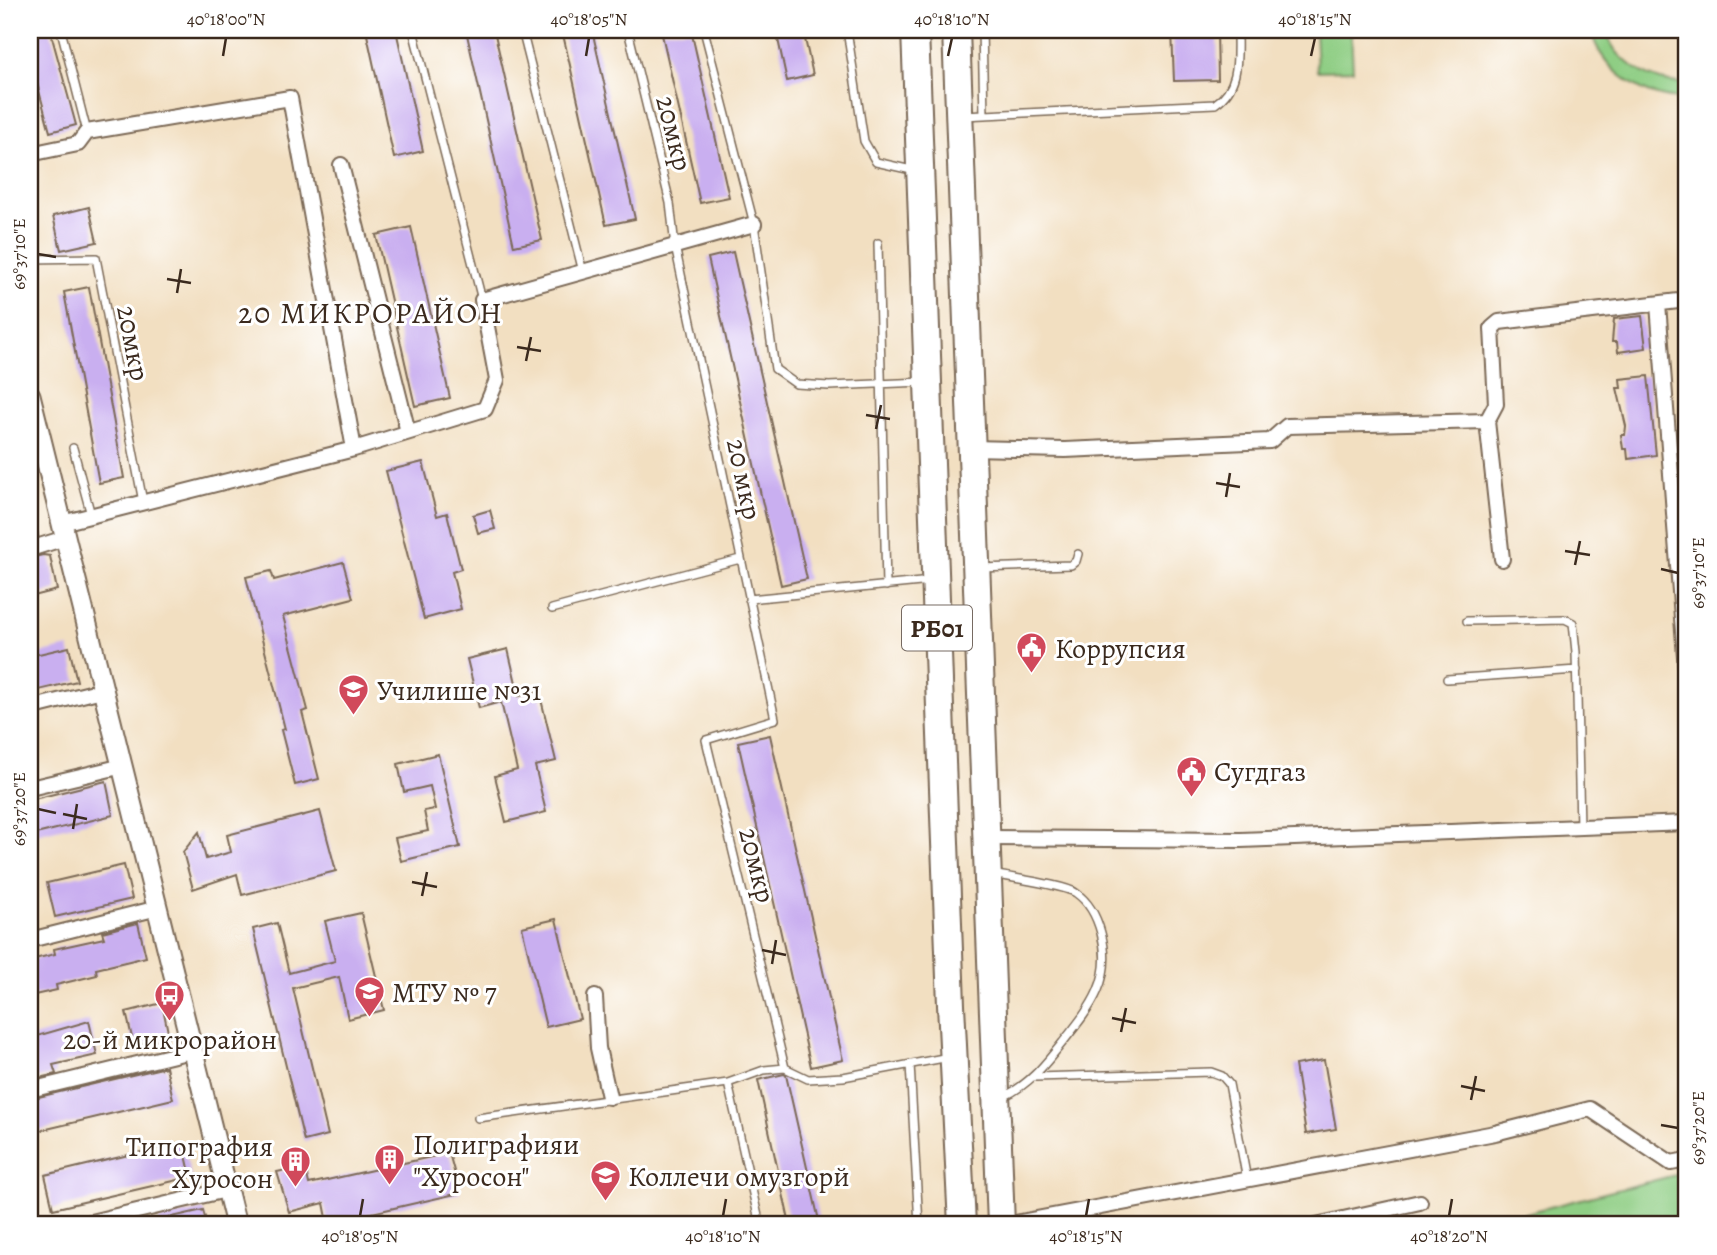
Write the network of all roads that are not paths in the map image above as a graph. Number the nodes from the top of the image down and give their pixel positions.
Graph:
1 (61, 30) edge
2 (413, 30) edge
3 (522, 30) edge
4 (628, 30) edge
5 (704, 30) edge
6 (847, 30) edge
7 (915, 30) edge
8 (956, 30) edge
9 (982, 30) edge
10 (1237, 30) edge
11 (972, 115) junction
12 (87, 132) junction
13 (30, 154) edge
14 (341, 165) dead end
15 (920, 172) junction
16 (754, 224) junction
17 (878, 243) dead end
18 (675, 246) junction
19 (30, 259) edge
20 (583, 273) junction
21 (482, 300) junction
22 (1687, 300) edge
23 (1658, 304) junction
24 (966, 311) junction
25 (925, 315) junction
26 (928, 382) junction
27 (883, 384) junction
28 (30, 396) edge
29 (1486, 421) junction
30 (408, 432) junction
31 (72, 448) dead end
32 (971, 448) junction
33 (354, 449) junction
34 (143, 502) junction
35 (91, 516) junction
36 (63, 530) junction
37 (30, 549) edge
38 (1078, 554) dead end
39 (740, 559) junction
40 (1502, 559) dead end
41 (976, 568) junction
42 (935, 581) junction
43 (886, 586) junction
44 (749, 599) junction
45 (552, 609) dead end
46 (1467, 621) dead end
47 (1577, 670) junction
48 (1447, 679) dead end
49 (1687, 683) edge
50 (102, 690) junction
51 (30, 708) edge
52 (775, 719) joint
53 (123, 766) junction
54 (30, 788) edge
55 (1687, 822) edge
56 (1580, 827) junction
57 (945, 838) junction
58 (986, 838) junction
59 (989, 873) junction
60 (946, 878) junction
61 (158, 908) junction
62 (30, 940) edge
63 (595, 997) dead end
64 (195, 1050) junction
65 (953, 1056) junction
66 (910, 1064) junction
67 (785, 1068) junction
68 (1035, 1077) junction
69 (728, 1083) junction
70 (30, 1090) edge
71 (609, 1097) junction
72 (997, 1099) junction
73 (478, 1118) dead end
74 (1687, 1160) edge
75 (1247, 1180) junction
76 (226, 1190) junction
77 (1420, 1202) dead end
78 (1050, 1221) edge
79 (78, 1225) edge
80 (236, 1225) edge
81 (760, 1225) edge
82 (919, 1225) edge
83 (962, 1225) edge
84 (1003, 1225) edge
85 (1316, 1225) edge

1 - 12 lane
2 - 21 lane
3 - 20 lane
4 - 18 lane, 20мкр
5 - 16 lane
6 - 15 lane
7 - 15 highway, РБ01
8 - 11 highway, РБ01
9 - 11 lane
10 - 11 lane
11 - 24 highway, РБ01
12 - 13 street
12 - 33 street
14 - 30 street
15 - 25 highway, РБ01
16 - 18 street
16 - 27 lane
17 - 27 lane
18 - 20 street
18 - 39 lane, 20 мкр
19 - 34 lane, 20мкр
20 - 21 street
21 - 30 street
22 - 23 street
23 - 29 street
23 - 49 street
24 - 25 highway
24 - 32 highway, РБ01
25 - 26 highway, РБ01
26 - 27 lane
26 - 42 highway, РБ01
27 - 43 lane
28 - 36 main road
29 - 32 street
29 - 40 street
30 - 33 street
31 - 35 lane
32 - 41 highway, РБ01
33 - 34 street
34 - 35 street
35 - 36 street
36 - 37 street
36 - 50 main road
38 - 41 lane
39 - 44 lane, 20 мкр
39 - 45 lane
41 - 58 highway, РБ01
42 - 43 lane
42 - 57 highway, РБ01
43 - 44 lane
44 - 52 lane, 20 мкр
46 - 47 lane
47 - 48 lane
47 - 56 lane
50 - 51 street
50 - 53 main road
52 - 67 lane, 20мкр
53 - 54 street
53 - 61 main road
55 - 56 street
56 - 58 street
57 - 58 highway
57 - 60 highway, РБ01
58 - 59 highway, РБ01
59 - 60 highway
59 - 68 lane
59 - 72 highway, РБ01
60 - 65 highway, РБ01
61 - 62 street
61 - 64 main road
63 - 71 street
64 - 70 street
64 - 76 main road
65 - 66 lane
65 - 83 highway, РБ01
66 - 67 lane
66 - 82 lane
67 - 69 lane
68 - 72 lane
68 - 75 lane
69 - 71 lane
69 - 81 lane
71 - 73 lane
72 - 84 highway, РБ01
74 - 75 street
75 - 78 street
76 - 79 street
76 - 80 main road
77 - 85 street
78 - 84 street

